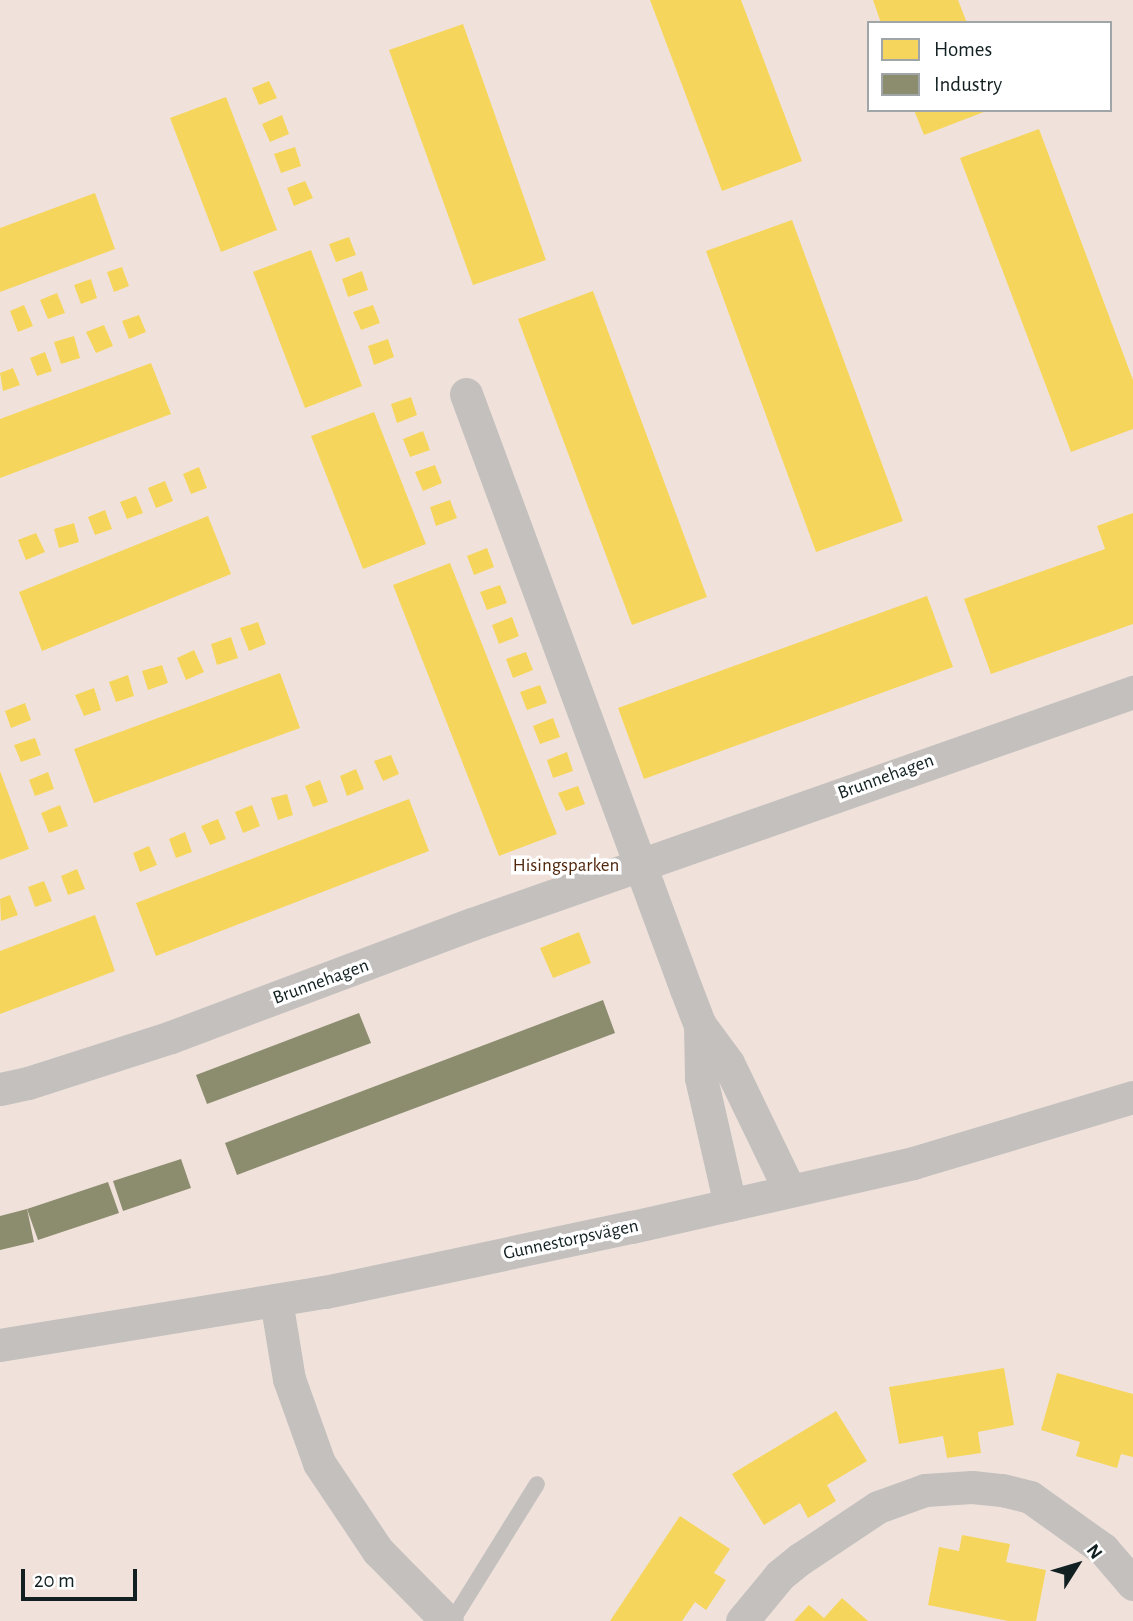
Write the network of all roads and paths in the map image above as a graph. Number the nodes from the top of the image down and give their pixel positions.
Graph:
1 (466, 394) dead end
2 (1133, 692) edge
3 (640, 866) junction
4 (701, 1024) junction
5 (0, 1089) edge
6 (1133, 1097) edge
7 (790, 1191) junction
8 (730, 1205) junction
9 (276, 1300) junction
10 (0, 1345) edge
11 (537, 1484) dead end
12 (1133, 1584) edge
13 (449, 1621) edge
14 (742, 1621) edge

1 - 3 street
2 - 3 street, Brunnehagen
3 - 4 street
3 - 5 street, Brunnehagen
4 - 7 street
4 - 8 street
6 - 7 street, Gunnestorpsvägen
7 - 8 street, Gunnestorpsvägen
8 - 9 street, Gunnestorpsvägen
9 - 10 street, Gunnestorpsvägen
9 - 13 street
11 - 13 lane
12 - 14 street

